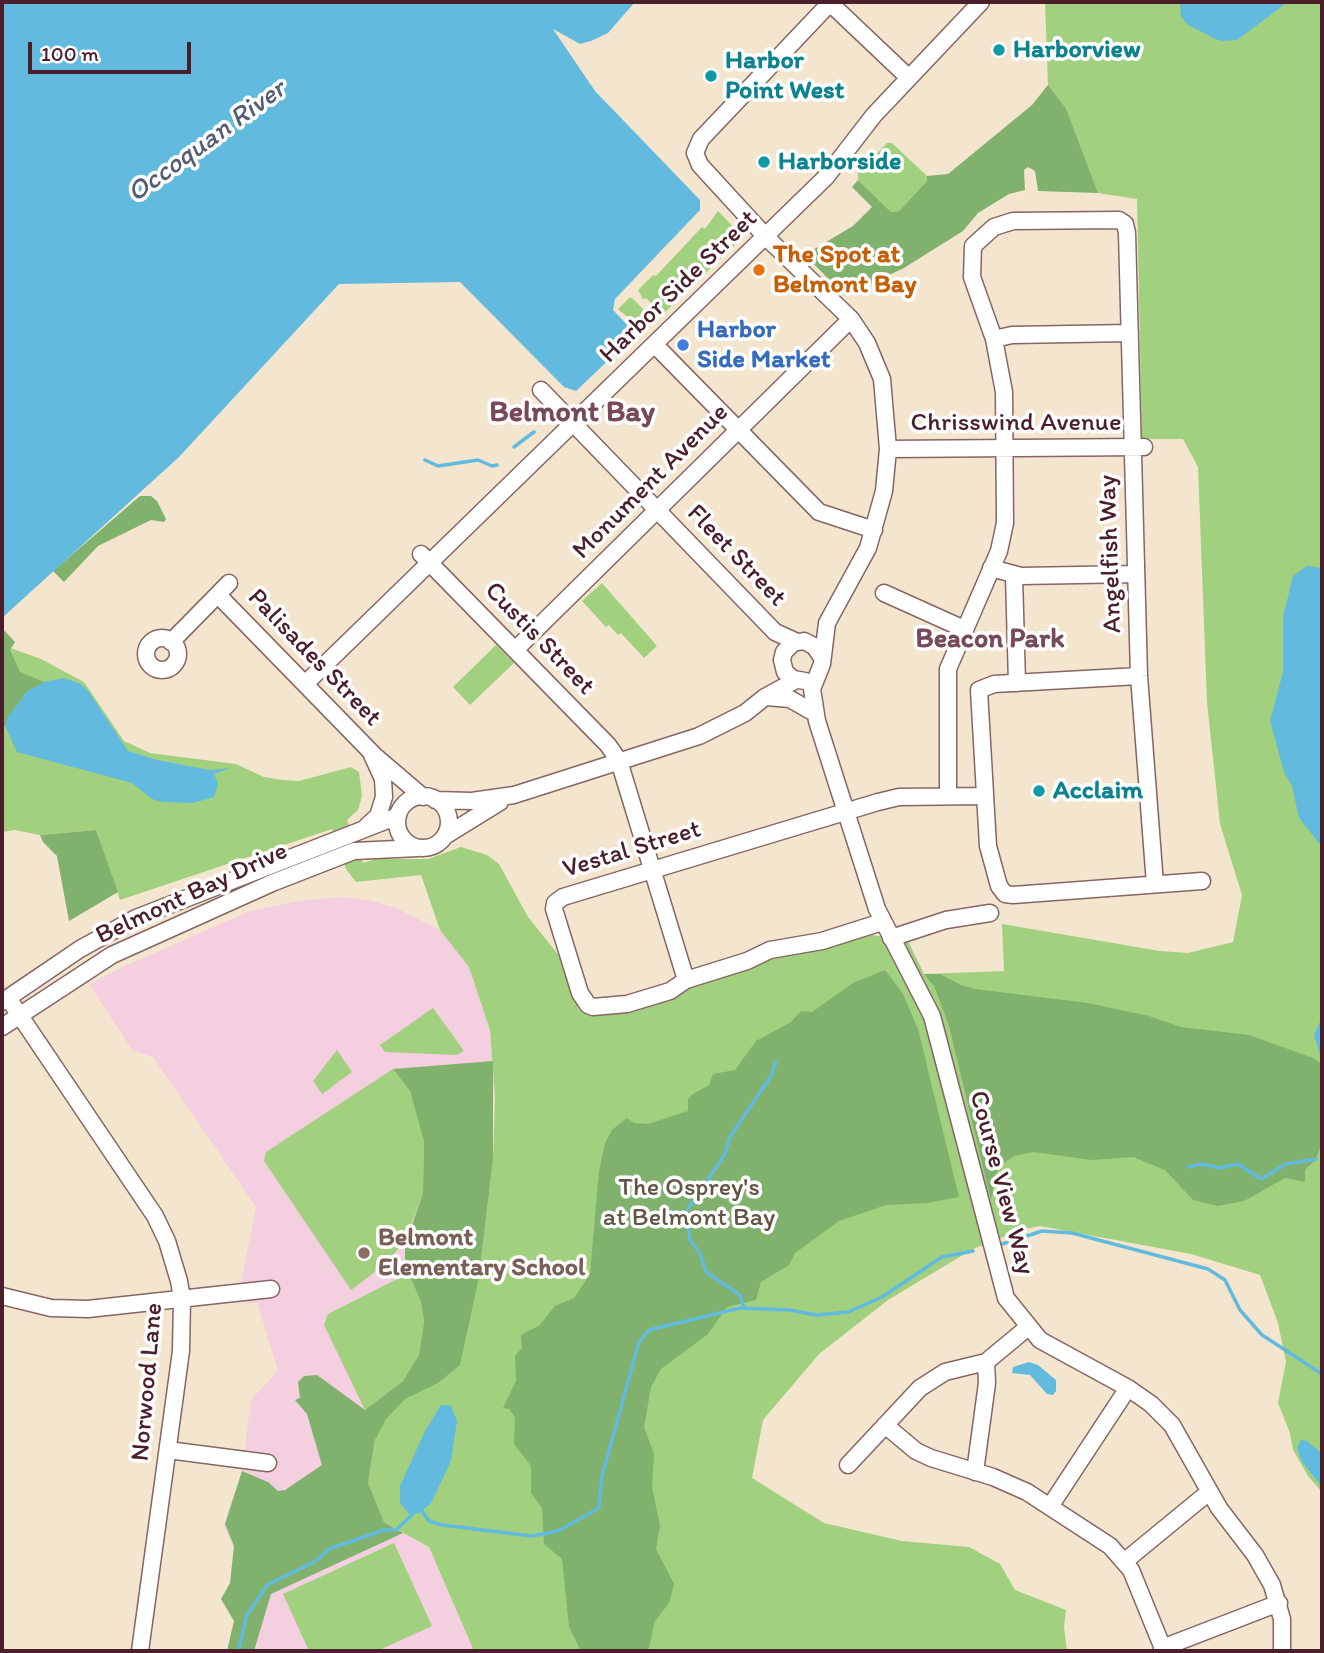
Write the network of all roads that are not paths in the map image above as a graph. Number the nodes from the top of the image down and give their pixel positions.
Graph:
1 (831, 2) edge
2 (981, 2) edge
3 (908, 77) junction
4 (766, 237) junction
5 (851, 319) junction
6 (1130, 333) junction
7 (994, 339) junction
8 (655, 345) junction
9 (541, 390) dead end
10 (573, 424) junction
11 (739, 429) junction
12 (1138, 447) junction
13 (888, 449) junction
14 (1006, 449) junction
15 (657, 510) junction
16 (874, 530) junction
17 (426, 558) junction
18 (991, 568) junction
19 (1136, 575) junction
20 (1014, 576) junction
21 (884, 593) dead end
22 (827, 623) junction
23 (964, 629) junction
24 (775, 632) junction
25 (171, 642) dead end
26 (800, 642) junction
27 (515, 649) junction
28 (821, 656) junction
29 (783, 660) junction
30 (816, 675) junction
31 (1139, 676) junction
32 (798, 681) junction
33 (306, 683) junction
34 (1017, 683) junction
35 (765, 697) junction
36 (814, 716) junction
37 (372, 753) junction
38 (619, 761) junction
39 (514, 795) junction
40 (948, 796) junction
41 (984, 796) junction
42 (429, 798) junction
43 (845, 811) junction
44 (399, 813) junction
45 (358, 831) junction
46 (444, 836) junction
47 (418, 848) junction
48 (652, 870) junction
49 (1202, 881) dead end
50 (1154, 884) junction
51 (990, 913) dead end
52 (883, 922) junction
53 (891, 939) junction
54 (686, 980) junction
55 (5, 1000) edge
56 (19, 1015) junction
57 (2, 1027) edge
58 (271, 1289) dead end
59 (2, 1296) edge
60 (182, 1299) junction
61 (1027, 1328) junction
62 (986, 1362) junction
63 (1128, 1388) junction
64 (885, 1425) junction
65 (168, 1450) junction
66 (268, 1463) dead end
67 (848, 1465) dead end
68 (975, 1472) junction
69 (1209, 1492) junction
70 (1051, 1506) junction
71 (1125, 1561) junction
72 (1279, 1603) junction
73 (1163, 1650) edge
74 (140, 1651) edge
75 (1282, 1651) edge

1 - 3 street
1 - 4 street, Belmont Bay Drive
2 - 3 street, Harbor Side Street
3 - 4 street, Harbor Side Street
4 - 5 street, Belmont Bay Drive
4 - 8 street, Harbor Side Street
5 - 11 street, Monument Avenue
5 - 13 street, Belmont Bay Drive
6 - 7 street
6 - 7 street, Angelfish Way
6 - 12 street, Angelfish Way
7 - 14 street
8 - 10 street, Harbor Side Street
8 - 11 street
9 - 10 street, Fleet Street
10 - 15 street, Fleet Street
10 - 17 street, Harbor Side Street
11 - 15 street, Monument Avenue
11 - 16 street
12 - 14 street, Chrisswind Avenue
12 - 19 street, Angelfish Way
13 - 14 street, Chrisswind Avenue
13 - 16 street, Belmont Bay Drive
14 - 18 street
15 - 24 street, Fleet Street
15 - 27 street, Monument Avenue
16 - 22 street, Belmont Bay Drive
17 - 27 street, Custis Street
17 - 33 street, Harbor Side Street
18 - 20 street
18 - 23 street
19 - 20 street
19 - 31 street, Angelfish Way
20 - 34 street
21 - 23 street
22 - 26 street, Belmont Bay Drive
22 - 28 street, Belmont Bay Drive
23 - 40 street
24 - 26 street, Fleet Street
24 - 29 street, Fleet Street
25 - 33 street, Palisades Street
26 - 28 street
26 - 29 street, Belmont Bay Drive
27 - 38 street, Custis Street
28 - 30 street, Belmont Bay Drive
29 - 32 street
29 - 35 street, Belmont Bay Drive
30 - 32 street, Belmont Bay Drive
30 - 36 street, Course View Way
31 - 34 street
31 - 50 street, Angelfish Way
32 - 35 street, Belmont Bay Drive
32 - 36 street, Course View Way
33 - 37 street, Palisades Street
34 - 41 street
35 - 36 street
35 - 38 street, Belmont Bay Drive
36 - 43 street, Course View Way
37 - 42 street, Palisades Street
37 - 44 street, Palisades Street
37 - 45 street
38 - 39 street, Belmont Bay Drive
38 - 48 street
39 - 42 street, Belmont Bay Drive
39 - 46 street, Belmont Bay Drive
40 - 41 street, Vestal Street
40 - 43 street, Vestal Street
41 - 50 street
42 - 44 street, Belmont Bay Drive
42 - 46 street
43 - 48 street, Vestal Street
43 - 52 street, Course View Way
44 - 45 street, Belmont Bay Drive
44 - 47 street
45 - 55 street, Belmont Bay Drive
46 - 47 street, Belmont Bay Drive
47 - 56 street, Belmont Bay Drive
48 - 54 street
48 - 54 street, Vestal Street
49 - 50 street
51 - 53 street
52 - 53 street, Course View Way
52 - 54 street, Vestal Street
53 - 61 street, Course View Way
55 - 56 street, Norwood Lane
56 - 57 street, Belmont Bay Drive
56 - 60 street, Norwood Lane
58 - 60 street
59 - 60 street
60 - 65 street, Norwood Lane
61 - 62 street
61 - 63 street, Course View Way
62 - 64 street
62 - 68 street
63 - 69 street, Course View Way
63 - 70 street
64 - 67 street
64 - 68 street
65 - 66 street
65 - 74 street, Norwood Lane
68 - 70 street
69 - 71 street
69 - 72 street, Course View Way
70 - 71 street
71 - 73 street
72 - 73 street
72 - 75 street, Course View Way

